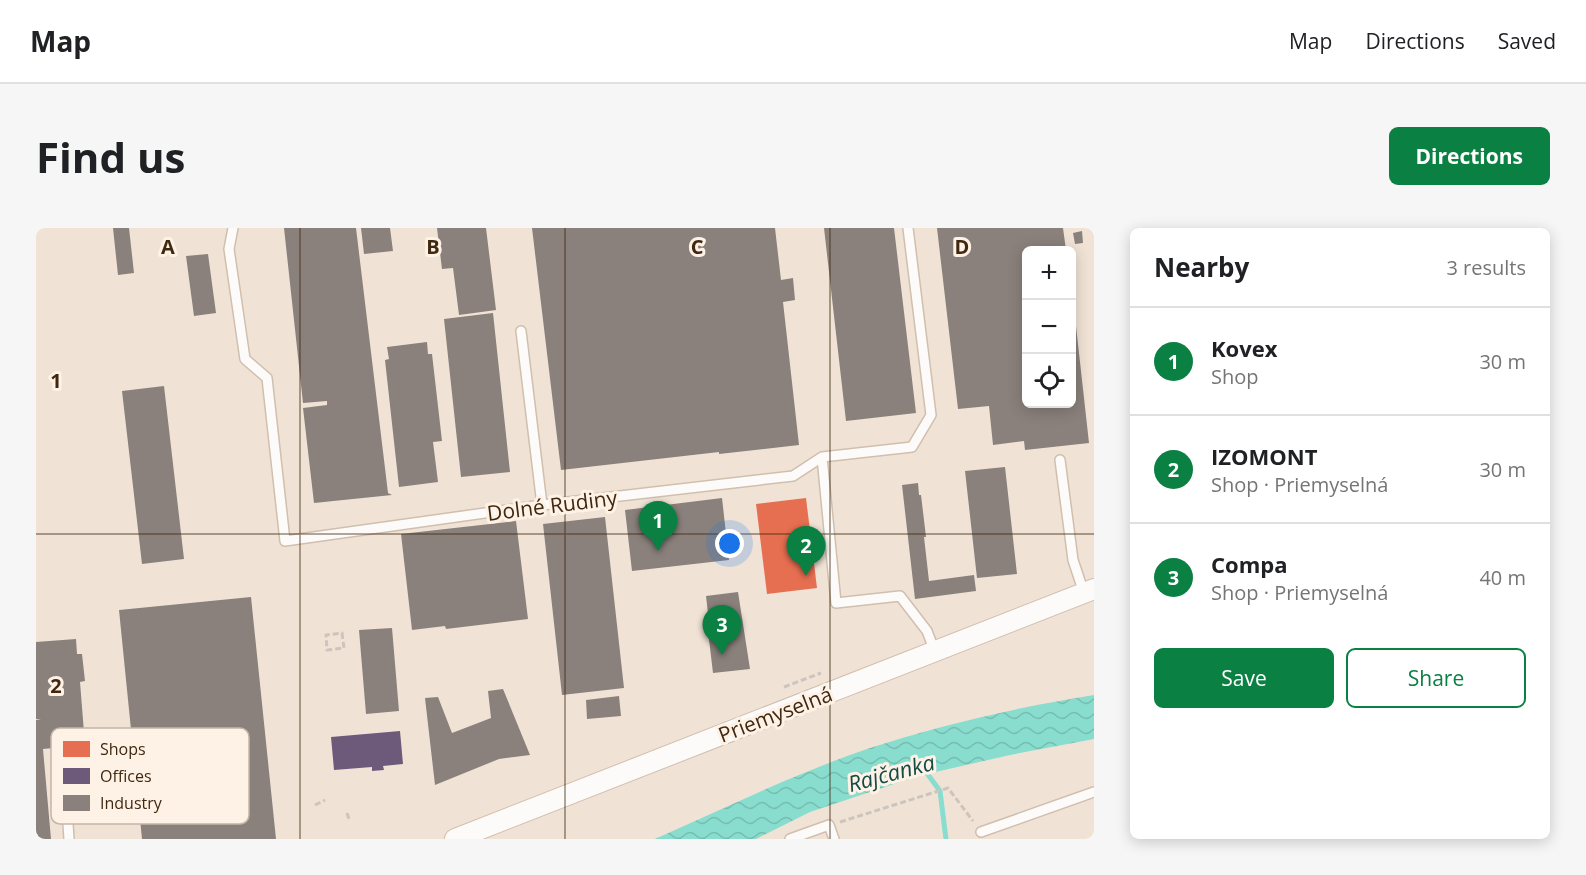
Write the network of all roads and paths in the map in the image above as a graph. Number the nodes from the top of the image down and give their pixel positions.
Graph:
1 (233, 228) edge
2 (908, 228) edge
3 (521, 331) dead end
4 (822, 457) junction
5 (1059, 460) dead end
6 (542, 505) junction
7 (1089, 591) edge
8 (327, 643) joint
9 (935, 652) junction
10 (821, 673) dead end
11 (784, 687) dead end
12 (1094, 792) edge
13 (326, 800) dead end
14 (315, 806) dead end
15 (347, 813) dead end
16 (349, 819) dead end
17 (68, 824) edge
18 (829, 825) junction
19 (981, 832) joint
20 (69, 839) edge
21 (455, 839) edge
22 (790, 839) edge
23 (834, 839) edge

1 - 6 lane, Dolné Rudiny
2 - 4 lane, Dolné Rudiny
3 - 6 lane
4 - 6 lane, Dolné Rudiny
4 - 9 lane
5 - 7 lane
7 - 9 street, Priemyselná
8 - 8 path
9 - 21 street, Priemyselná
10 - 11 path
12 - 19 lane
13 - 14 path
15 - 16 path
17 - 20 lane
18 - 19 path
18 - 22 lane
18 - 23 lane

